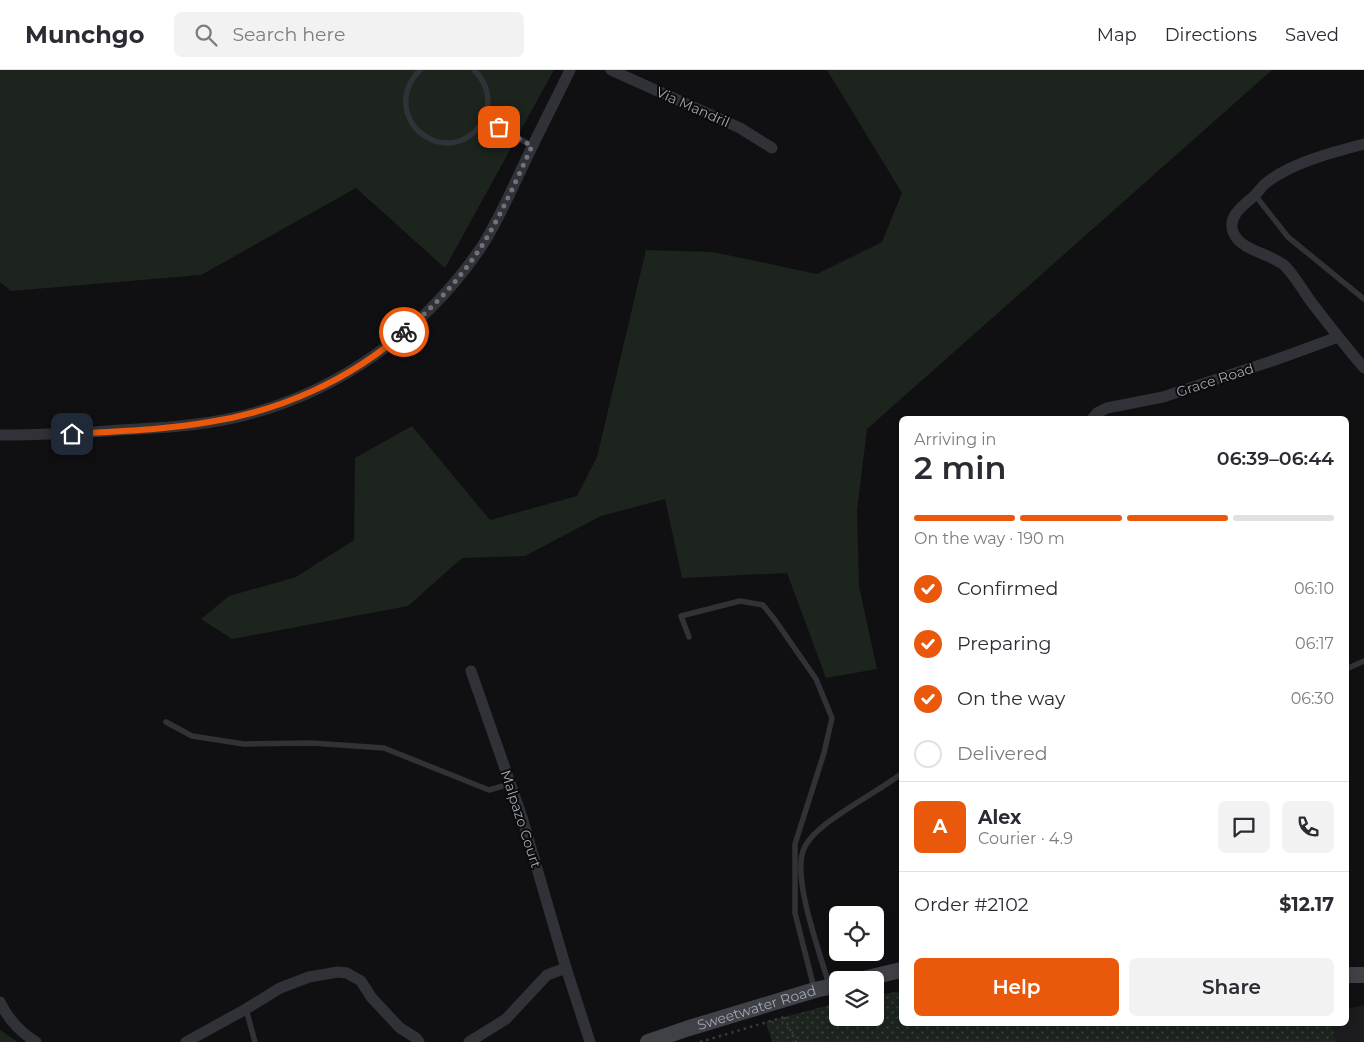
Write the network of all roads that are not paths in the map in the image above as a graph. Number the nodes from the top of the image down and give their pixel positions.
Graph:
1 (420, 70) edge
2 (474, 70) edge
3 (570, 70) edge
4 (611, 70) edge
5 (484, 120) junction
6 (1364, 144) edge
7 (532, 146) junction
8 (772, 148) dead end
9 (1255, 195) junction
10 (1364, 299) edge
11 (1338, 337) junction
12 (1364, 368) edge
13 (1094, 416) edge
14 (0, 434) edge
15 (689, 637) dead end
16 (1364, 661) edge
17 (1349, 668) edge
18 (471, 670) dead end
19 (166, 722) dead end
20 (899, 776) edge
21 (510, 784) junction
22 (566, 968) junction
23 (899, 970) edge
24 (884, 974) edge
25 (1349, 975) edge
26 (1364, 975) edge
27 (827, 987) edge
28 (0, 1002) edge
29 (246, 1009) junction
30 (36, 1042) edge
31 (186, 1042) edge
32 (255, 1042) edge
33 (419, 1042) edge
34 (469, 1042) edge
35 (590, 1042) edge
36 (648, 1042) edge

1 - 5 lane
2 - 5 lane
3 - 7 street
4 - 8 street, Via Mandril
5 - 7 lane
6 - 9 street
7 - 14 street
9 - 10 lane
9 - 11 street
11 - 12 street
11 - 13 street, Grace Road
15 - 27 lane
16 - 17 lane
18 - 21 street, Malpazo Court
19 - 21 lane
20 - 27 lane
21 - 22 street, Malpazo Court
22 - 34 street
22 - 35 street, Malpazo Court
23 - 24 main road
25 - 26 main road
27 - 36 main road, Sweetwater Road
28 - 30 street
29 - 31 street
29 - 32 lane
29 - 33 street

